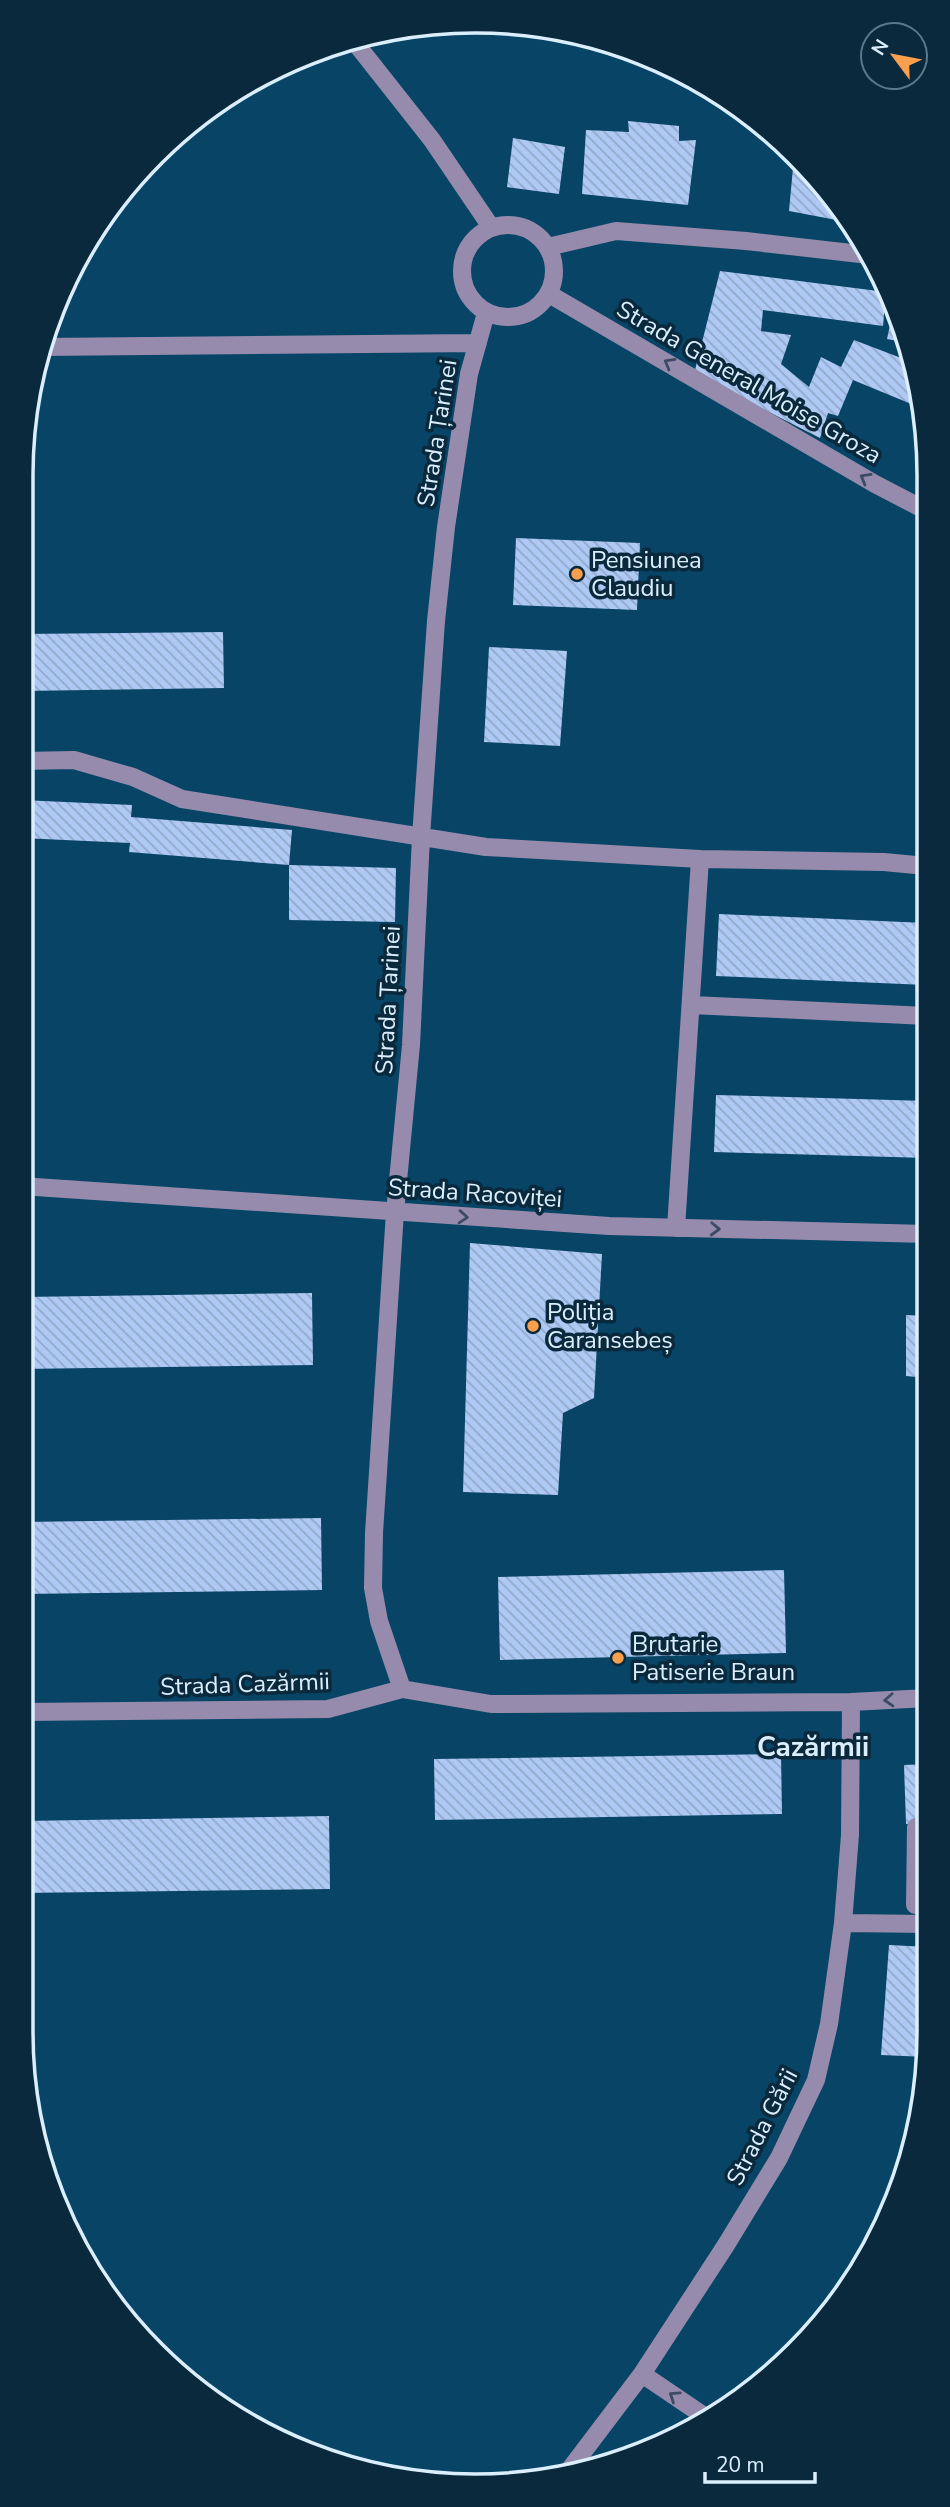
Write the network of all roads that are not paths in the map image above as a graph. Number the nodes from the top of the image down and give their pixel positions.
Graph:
1 (360, 48) edge
2 (491, 227) junction
3 (548, 247) junction
4 (858, 254) edge
5 (549, 293) junction
6 (486, 313) junction
7 (478, 343) junction
8 (53, 347) edge
9 (917, 506) edge
10 (33, 761) edge
11 (421, 837) junction
12 (700, 859) junction
13 (917, 865) edge
14 (692, 1005) junction
15 (917, 1016) edge
16 (33, 1187) edge
17 (395, 1212) junction
18 (676, 1228) junction
19 (917, 1234) edge
20 (402, 1689) junction
21 (917, 1699) edge
22 (851, 1702) junction
23 (33, 1713) edge
24 (917, 1828) edge
25 (917, 1905) edge
26 (844, 1923) junction
27 (917, 1924) edge
28 (642, 2374) junction
29 (699, 2413) edge
30 (575, 2462) edge

1 - 2 street
2 - 3 street
2 - 6 street
3 - 4 street
3 - 5 street
5 - 6 street
9 -> 5 street, Strada General Moise Groza
6 - 7 street, Strada Țarinei
7 - 8 street
7 - 11 street, Strada Țarinei
10 - 11 street
11 - 12 street
11 - 17 street, Strada Țarinei
12 - 13 street
12 - 14 street
14 - 15 street
14 - 18 street
16 - 17 street, Strada Racoviței
17 -> 18 street, Strada Racoviței
17 - 20 street, Strada Țarinei
18 -> 19 street, Strada Racoviței
20 - 22 street, Strada Cazărmii
20 - 23 street, Strada Cazărmii
21 -> 22 street, Strada Cazărmii
22 - 26 street, Strada Gării
24 - 25 street
26 - 27 street
26 - 28 street, Strada Gării
29 -> 28 street
28 - 30 street, Strada Gării

